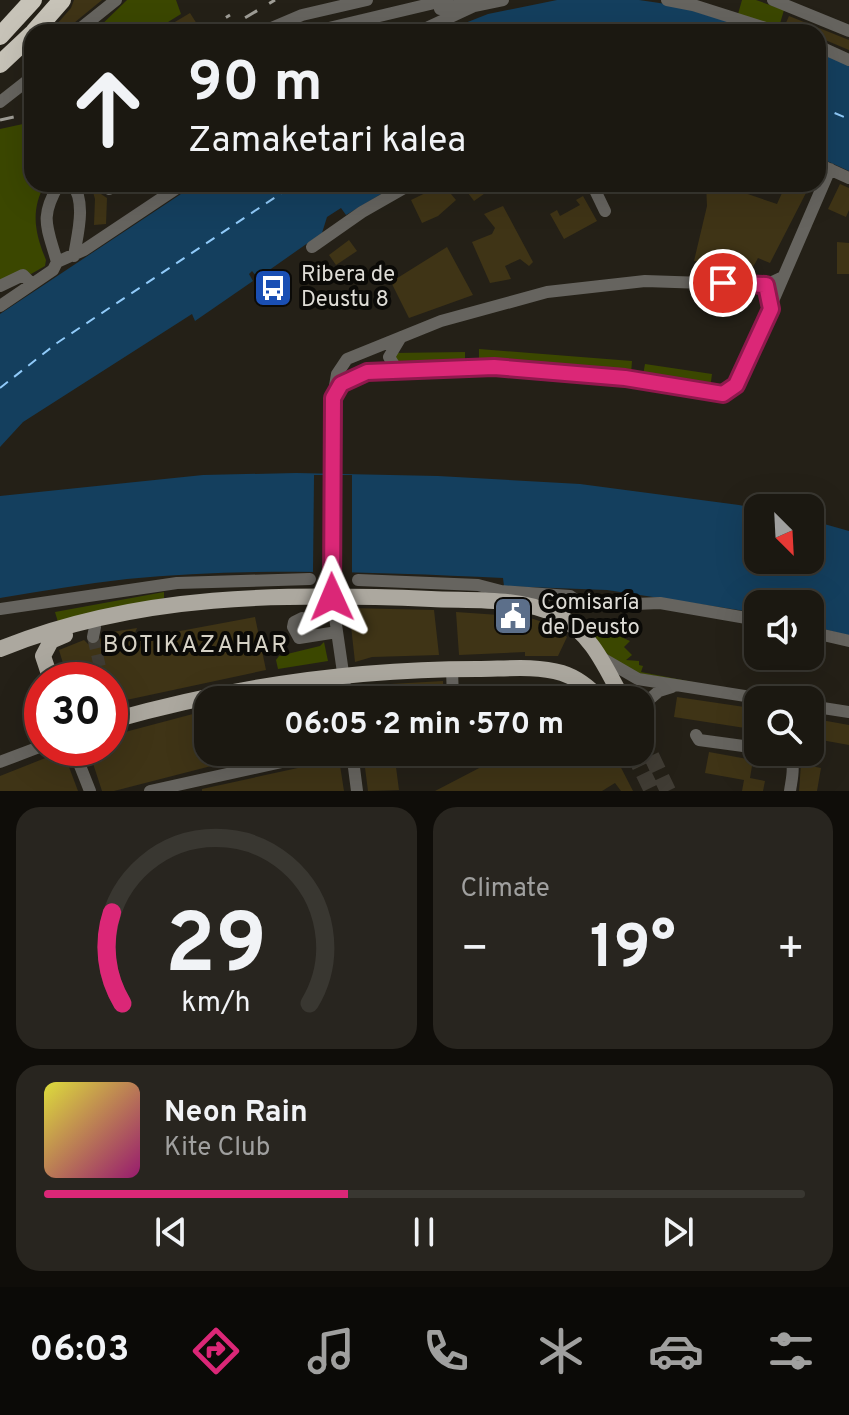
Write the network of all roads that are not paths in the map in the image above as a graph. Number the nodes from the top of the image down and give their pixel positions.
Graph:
1 (33, 0) edge
2 (62, 0) edge
3 (116, 0) edge
4 (123, 0) edge
5 (367, 0) edge
6 (447, 0) edge
7 (503, 0) edge
8 (667, 0) edge
9 (773, 0) edge
10 (474, 6) junction
11 (362, 20) junction
12 (41, 24) edge
13 (86, 24) edge
14 (93, 24) edge
15 (281, 24) edge
16 (345, 24) edge
17 (436, 24) edge
18 (753, 24) edge
19 (849, 31) edge
20 (0, 36) edge
21 (24, 41) edge
22 (826, 50) edge
23 (849, 60) edge
24 (0, 64) edge
25 (24, 83) edge
26 (0, 102) edge
27 (826, 168) edge
28 (849, 178) edge
29 (54, 192) edge
30 (77, 192) edge
31 (171, 192) edge
32 (397, 192) edge
33 (596, 192) edge
34 (814, 192) edge
35 (605, 211) dead end
36 (312, 247) dead end
37 (74, 256) junction
38 (57, 262) junction
39 (781, 278) junction
40 (28, 280) dead end
41 (766, 285) junction
42 (0, 286) edge
43 (0, 306) edge
44 (771, 309) junction
45 (403, 335) junction
46 (403, 372) junction
47 (333, 398) junction
48 (310, 579) dead end
49 (358, 580) dead end
50 (332, 597) junction
51 (0, 609) edge
52 (147, 610) junction
53 (302, 618) dead end
54 (744, 618) edge
55 (337, 632) junction
56 (824, 635) edge
57 (849, 641) edge
58 (0, 649) edge
59 (43, 656) junction
60 (600, 657) junction
61 (0, 659) edge
62 (45, 662) edge
63 (452, 669) junction
64 (344, 675) junction
65 (345, 686) edge
66 (453, 686) edge
67 (586, 686) edge
68 (616, 686) edge
69 (675, 686) junction
70 (654, 695) edge
71 (744, 696) edge
72 (824, 708) edge
73 (849, 712) edge
74 (128, 713) edge
75 (696, 735) dead end
76 (744, 746) edge
77 (24, 753) edge
78 (0, 762) edge
79 (81, 766) edge
80 (263, 766) edge
81 (354, 766) edge
82 (792, 766) edge
83 (90, 791) edge
84 (150, 791) edge
85 (357, 791) edge
86 (790, 791) edge

1 - 20 highway
2 - 12 highway
3 - 13 street
4 - 14 street
5 - 15 street
6 - 11 street
7 - 10 street
8 - 18 street
9 - 19 street
10 - 11 street
10 - 17 street
11 - 16 street
21 - 24 highway
22 - 23 street
25 - 26 street
27 - 28 street
29 - 38 street
30 - 37 street
31 - 37 street
32 - 36 street
33 - 35 street
34 - 39 street
37 - 38 street
38 - 43 street
39 - 41 street
39 - 44 street
40 - 42 street
41 - 44 street
41 - 45 street
44 - 46 street
45 - 46 street
45 - 47 street
46 - 47 street
47 - 50 street
48 - 51 street
49 - 54 street
50 - 52 main road
50 - 55 street
50 - 60 main road
52 - 58 main road
52 - 59 main road
53 - 55 street
55 - 64 street
56 - 57 street
59 - 61 main road
59 - 62 main road
60 - 68 main road
60 - 69 street
63 - 64 main road
63 - 66 street
63 - 67 main road
64 - 65 street
64 - 74 main road
69 - 70 street
69 - 71 street
72 - 73 street
75 - 76 street
77 - 78 street
79 - 83 street
80 - 84 street
81 - 85 street
82 - 86 street

